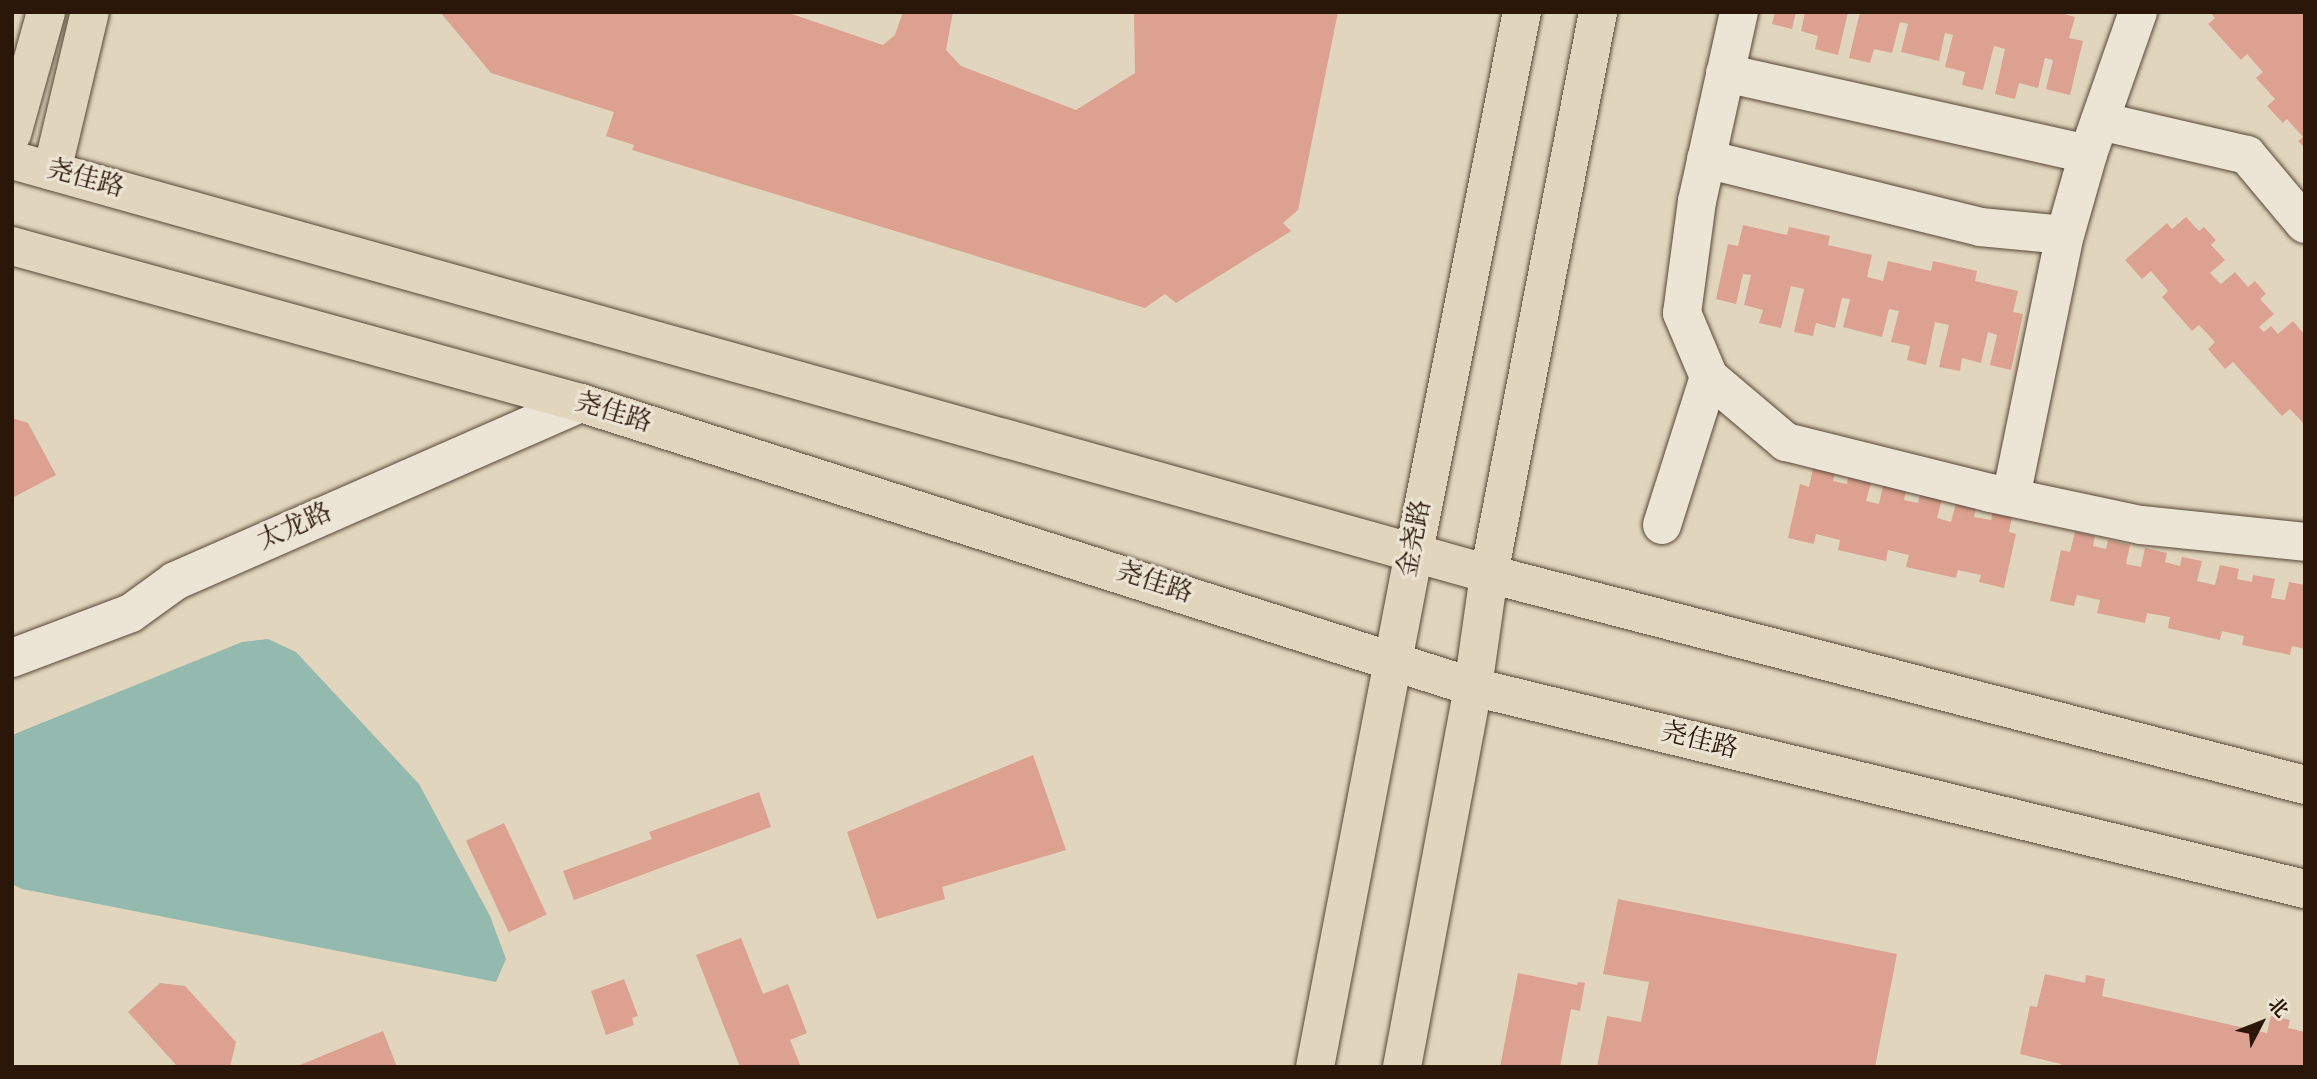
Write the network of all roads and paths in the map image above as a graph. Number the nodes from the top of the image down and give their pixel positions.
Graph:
1 (46, 12) edge
2 (90, 12) edge
3 (1522, 12) edge
4 (1598, 12) edge
5 (1739, 12) edge
6 (2138, 12) edge
7 (1726, 73) junction
8 (12, 134) edge
9 (2094, 137) junction
10 (1706, 159) junction
11 (12, 160) edge
12 (52, 171) junction
13 (2305, 224) edge
14 (2065, 235) junction
15 (12, 246) edge
16 (1709, 377) junction
17 (581, 403) junction
18 (2011, 497) junction
19 (1662, 525) dead end
20 (2305, 542) edge
21 (1413, 552) junction
22 (1489, 574) junction
23 (12, 659) edge
24 (1394, 660) junction
25 (1473, 687) junction
26 (2305, 785) edge
27 (2305, 889) edge
28 (1315, 1067) edge
29 (1402, 1067) edge

1 - 8 main road
2 - 12 main road
3 - 21 main road, 金尧路
4 - 22 main road
5 - 7 street
6 - 9 street
7 - 9 street
7 - 10 street
9 - 13 street
9 - 14 street
10 - 14 street
10 - 16 street
11 - 12 main road, 尧佳路
12 - 21 main road, 尧佳路
14 - 18 street
15 - 17 main road, 尧佳路
16 - 18 street
16 - 19 street
17 - 23 street, 太龙路
17 - 24 main road, 尧佳路
18 - 20 street
21 - 22 main road, 尧佳路
21 - 24 main road, 金尧路
22 - 25 main road
22 - 26 main road, 尧佳路
24 - 25 main road, 尧佳路
24 - 28 main road, 金尧路
25 - 27 main road, 尧佳路
25 - 29 main road

